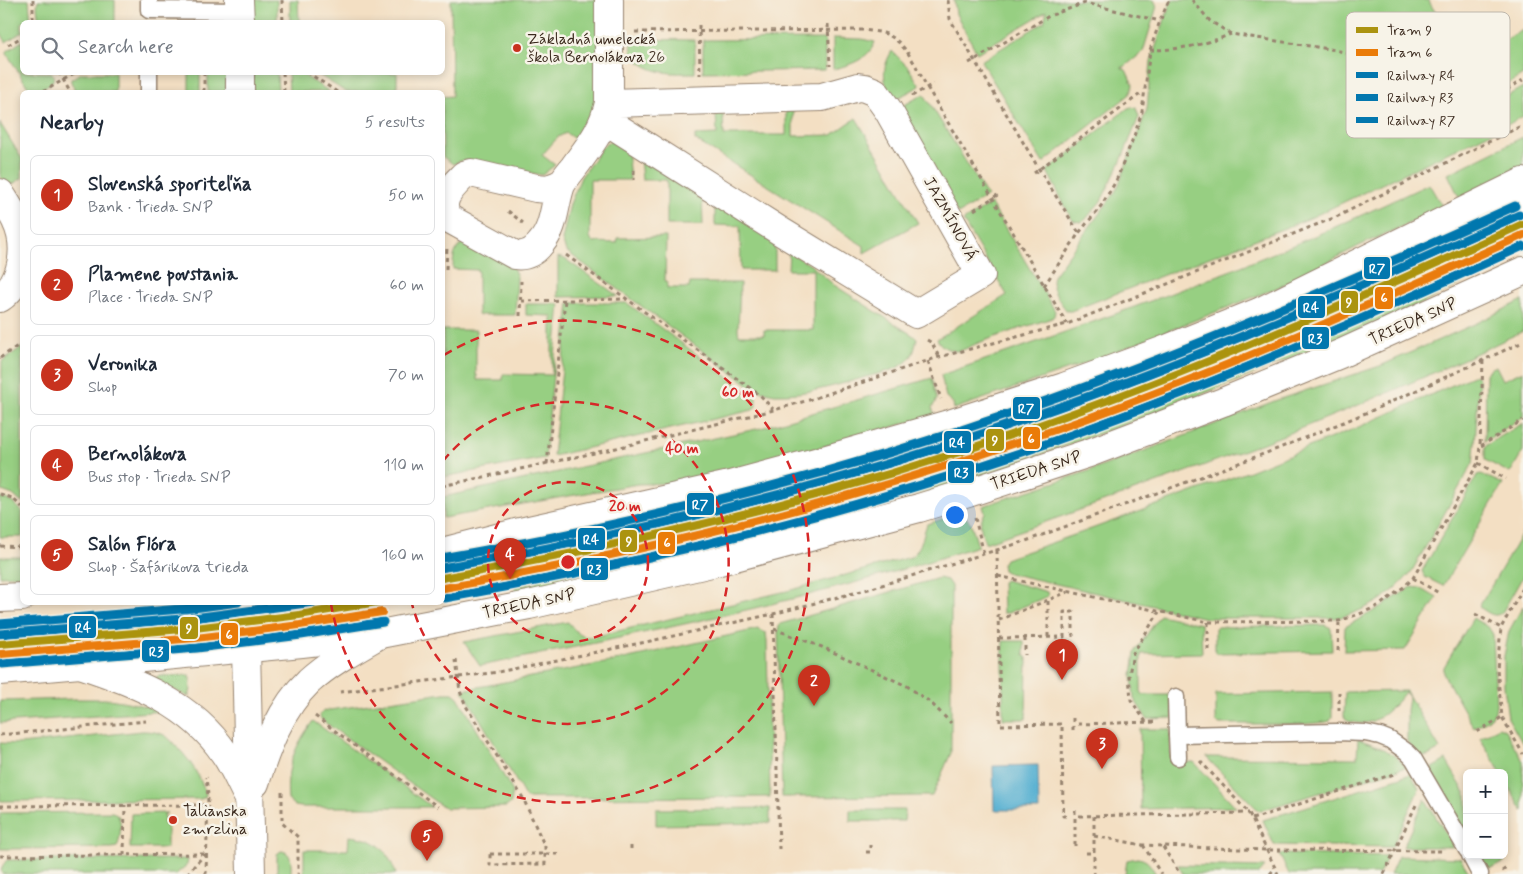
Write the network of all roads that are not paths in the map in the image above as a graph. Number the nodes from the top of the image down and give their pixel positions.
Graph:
1 (610, 0) edge
2 (149, 11) edge
3 (240, 11) edge
4 (149, 75) edge
5 (240, 75) edge
6 (149, 90) edge
7 (240, 90) edge
8 (607, 112) junction
9 (1523, 182) edge
10 (561, 184) junction
11 (0, 193) edge
12 (445, 198) edge
13 (1523, 211) edge
14 (445, 212) edge
15 (1430, 227) junction
16 (20, 233) edge
17 (20, 266) edge
18 (1516, 278) edge
19 (0, 298) edge
20 (445, 551) edge
21 (20, 597) edge
22 (0, 598) edge
23 (245, 605) edge
24 (380, 634) junction
25 (247, 648) junction
26 (80, 664) junction
27 (0, 670) edge
28 (1176, 698) dead end
29 (1177, 735) junction
30 (1178, 757) dead end
31 (250, 801) junction
32 (1463, 843) edge
33 (1472, 859) edge
34 (251, 874) edge
35 (1480, 874) edge

1 - 8 street
2 - 3 lane
4 - 6 lane
5 - 7 street
8 - 8 street, JAZMÍNOVÁ
8 - 10 street
9 - 15 street
10 - 12 street
10 - 14 street
11 - 16 street
13 - 15 street
15 - 20 street
17 - 19 street
18 - 24 street, TRIEDA SNP
21 - 22 street
23 - 25 street
24 - 25 street, TRIEDA SNP
24 - 31 street, TRIEDA SNP
25 - 26 street, TRIEDA SNP
25 - 31 street
26 - 27 street, TRIEDA SNP
26 - 31 street
28 - 29 lane
29 - 30 lane
29 - 32 lane
31 - 34 street
33 - 35 lane

